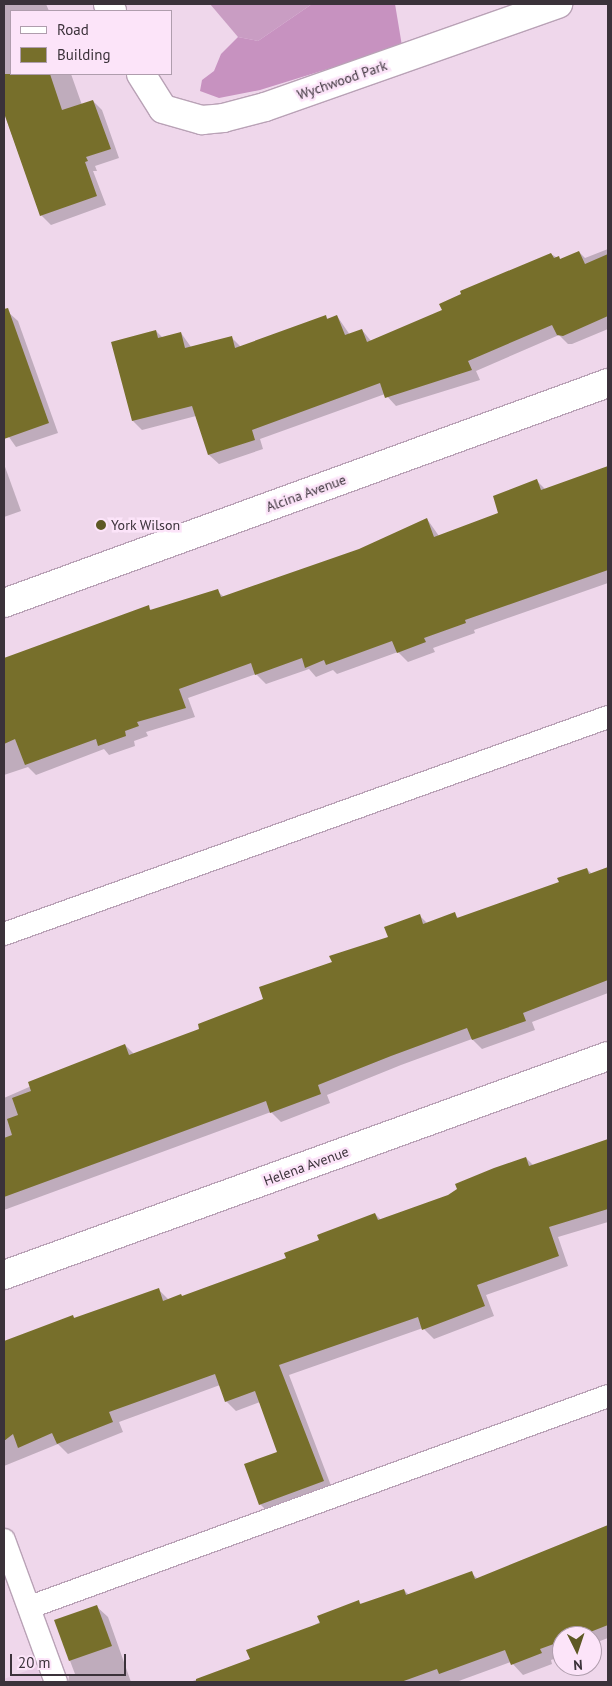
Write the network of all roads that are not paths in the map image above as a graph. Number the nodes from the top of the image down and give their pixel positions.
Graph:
1 (558, 4) edge
2 (142, 75) edge
3 (608, 384) edge
4 (4, 603) edge
5 (608, 717) edge
6 (4, 934) edge
7 (608, 1056) edge
8 (4, 1275) edge
9 (608, 1396) edge
10 (4, 1540) edge
11 (12, 1586) edge
12 (30, 1607) junction
13 (56, 1682) edge

1 - 2 street, Wychwood Park
3 - 4 street, Alcina Avenue
5 - 6 lane
7 - 8 street, Helena Avenue
9 - 12 lane
10 - 11 lane
11 - 12 lane
12 - 13 lane

